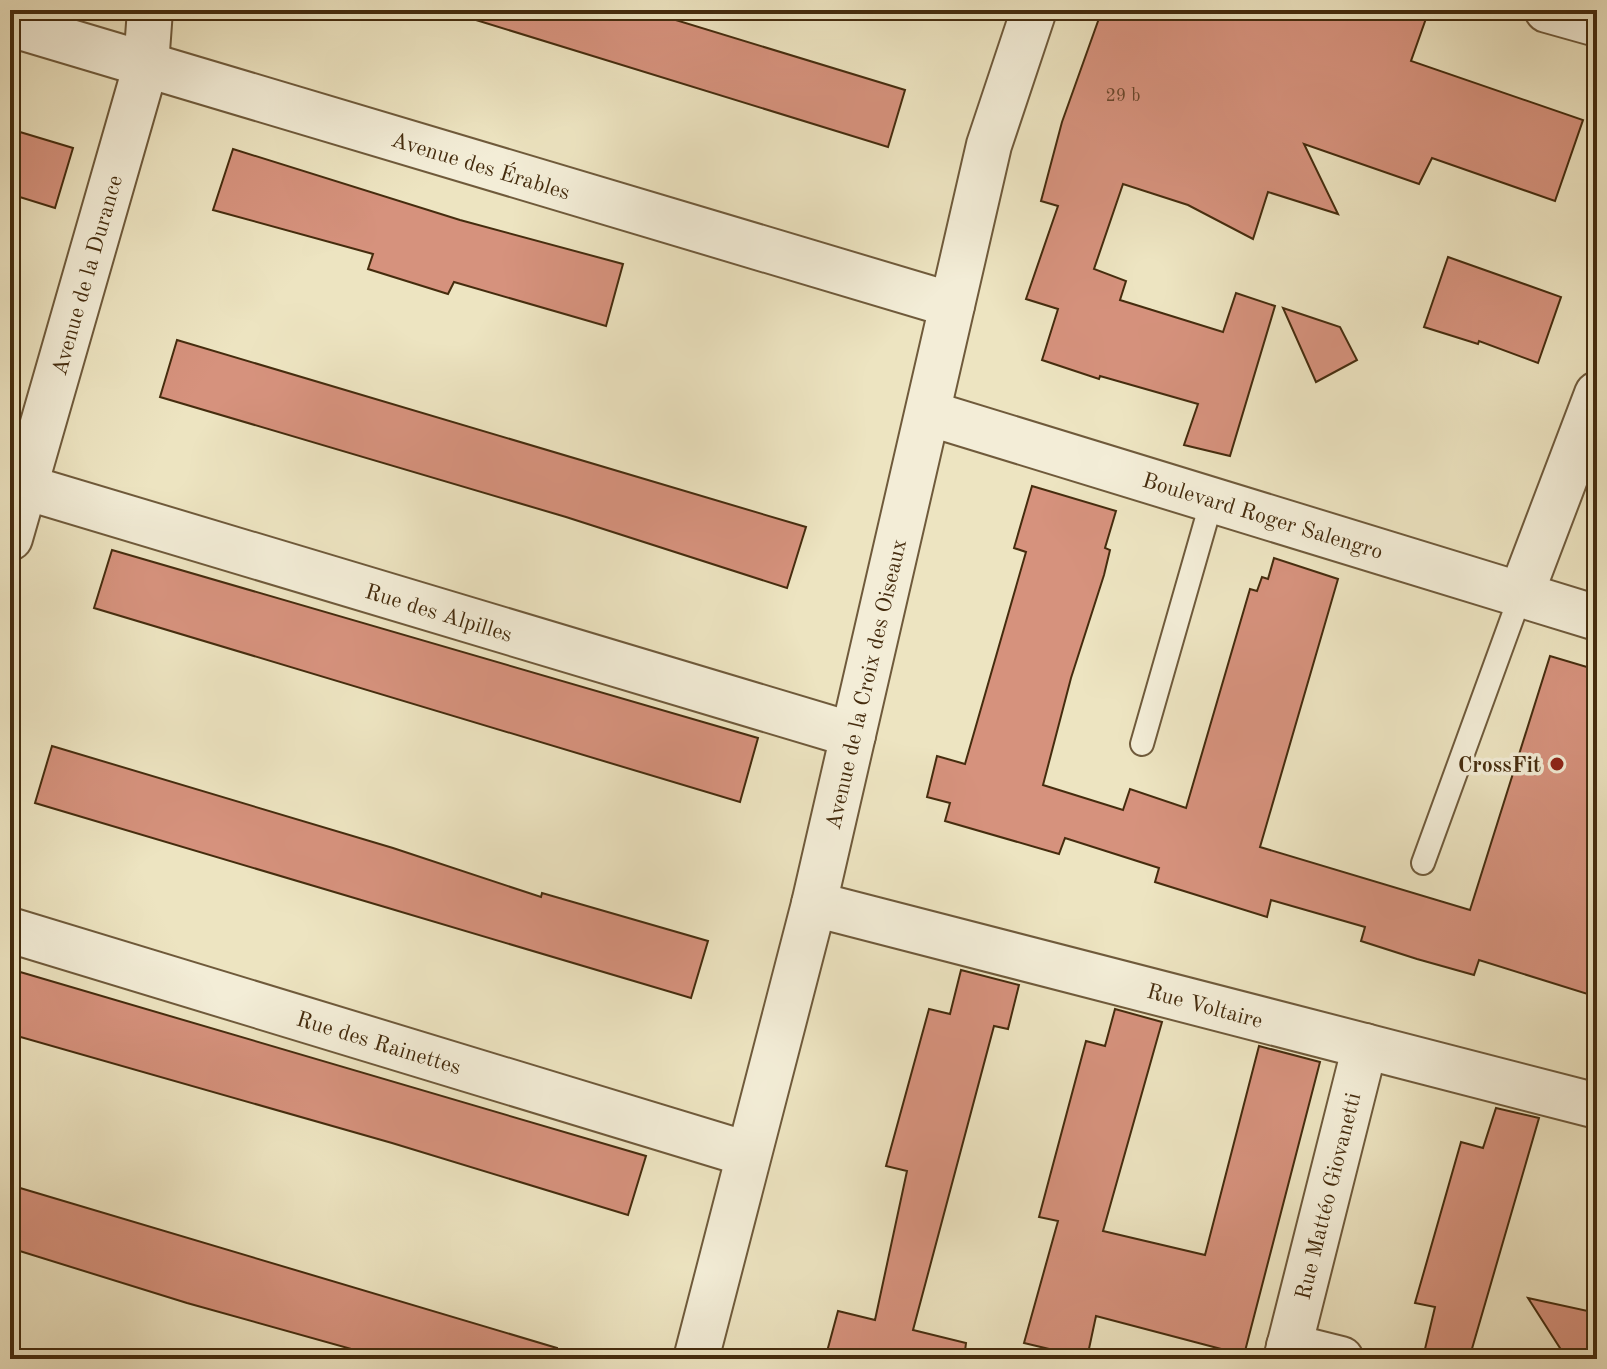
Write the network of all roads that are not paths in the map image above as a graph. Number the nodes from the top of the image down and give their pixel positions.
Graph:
1 (150, 10) edge
2 (1034, 10) edge
3 (1547, 10) edge
4 (10, 24) edge
5 (1597, 24) edge
6 (146, 65) junction
7 (952, 305) junction
8 (1597, 394) edge
9 (928, 413) junction
10 (25, 487) junction
11 (1212, 500) junction
12 (11, 532) edge
13 (1521, 594) junction
14 (1597, 618) edge
15 (853, 735) junction
16 (1142, 744) dead end
17 (1423, 863) dead end
18 (814, 904) junction
19 (10, 930) edge
20 (1365, 1046) junction
21 (1597, 1106) edge
22 (747, 1154) junction
23 (1287, 1353) edge
24 (696, 1359) edge
25 (1341, 1359) edge

1 - 6 street, Avenue de la Durance
2 - 7 street, Avenue de la Croix des Oiseaux
3 - 5 street
4 - 6 street, Avenue des Érables
6 - 7 street, Avenue des Érables
6 - 10 street, Avenue de la Durance
7 - 9 street, Avenue de la Croix des Oiseaux
8 - 13 street
9 - 11 street, Boulevard Roger Salengro
9 - 15 street, Avenue de la Croix des Oiseaux
10 - 12 street, Avenue de la Durance
10 - 15 street, Rue des Alpilles
11 - 13 street, Boulevard Roger Salengro
11 - 16 lane
13 - 14 street, Boulevard Roger Salengro
13 - 17 lane
15 - 18 street, Avenue de la Croix des Oiseaux
18 - 20 street, Rue Voltaire
18 - 22 street, Avenue de la Croix des Oiseaux
19 - 22 street, Rue des Rainettes
20 - 21 street, Rue Voltaire
20 - 23 street, Rue Mattéo Giovanetti
22 - 24 street, Avenue de la Croix des Oiseaux
23 - 25 street, Rue Mattéo Giovanetti

